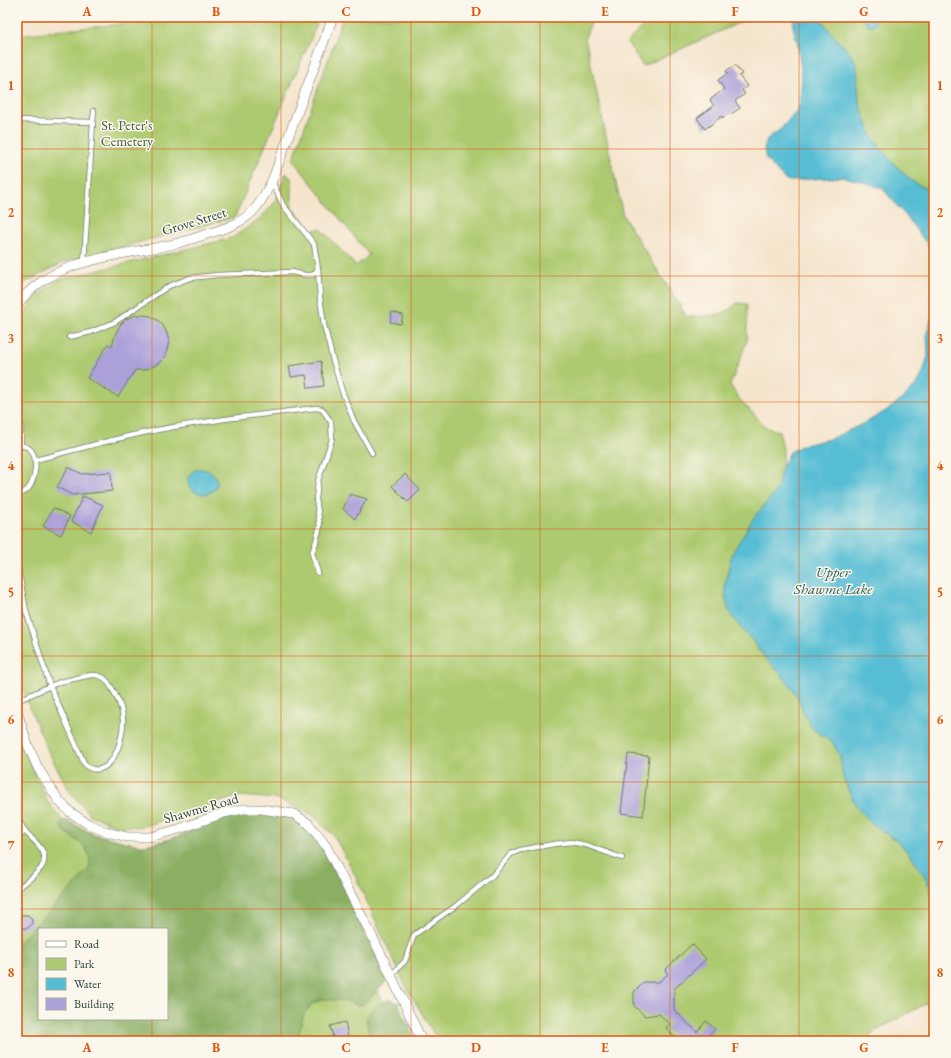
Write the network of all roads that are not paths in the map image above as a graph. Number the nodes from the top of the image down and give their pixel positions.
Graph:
1 (332, 17) edge
2 (94, 111) dead end
3 (17, 120) edge
4 (93, 122) junction
5 (272, 180) junction
6 (84, 262) junction
7 (318, 269) junction
8 (17, 305) edge
9 (69, 337) dead end
10 (22, 426) dead end
11 (19, 446) edge
12 (372, 453) dead end
13 (35, 460) junction
14 (17, 493) edge
15 (17, 563) edge
16 (318, 573) dead end
17 (50, 686) junction
18 (17, 700) edge
19 (17, 711) edge
20 (17, 817) edge
21 (25, 831) junction
22 (17, 838) edge
23 (622, 858) dead end
24 (17, 889) edge
25 (390, 975) junction
26 (422, 1041) edge

1 - 5 street, Grove Street
2 - 4 lane
3 - 4 lane
4 - 6 lane
5 - 6 street, Grove Street
5 - 7 lane
6 - 8 street, Grove Street
7 - 9 lane
7 - 12 lane
10 - 11 lane
11 - 13 lane
13 - 14 lane
13 - 16 lane
15 - 17 lane
17 - 17 lane
17 - 18 lane
19 - 25 street, Shawme Road
20 - 21 lane
21 - 22 lane
21 - 24 lane
23 - 25 lane
25 - 26 street, Shawme Road

